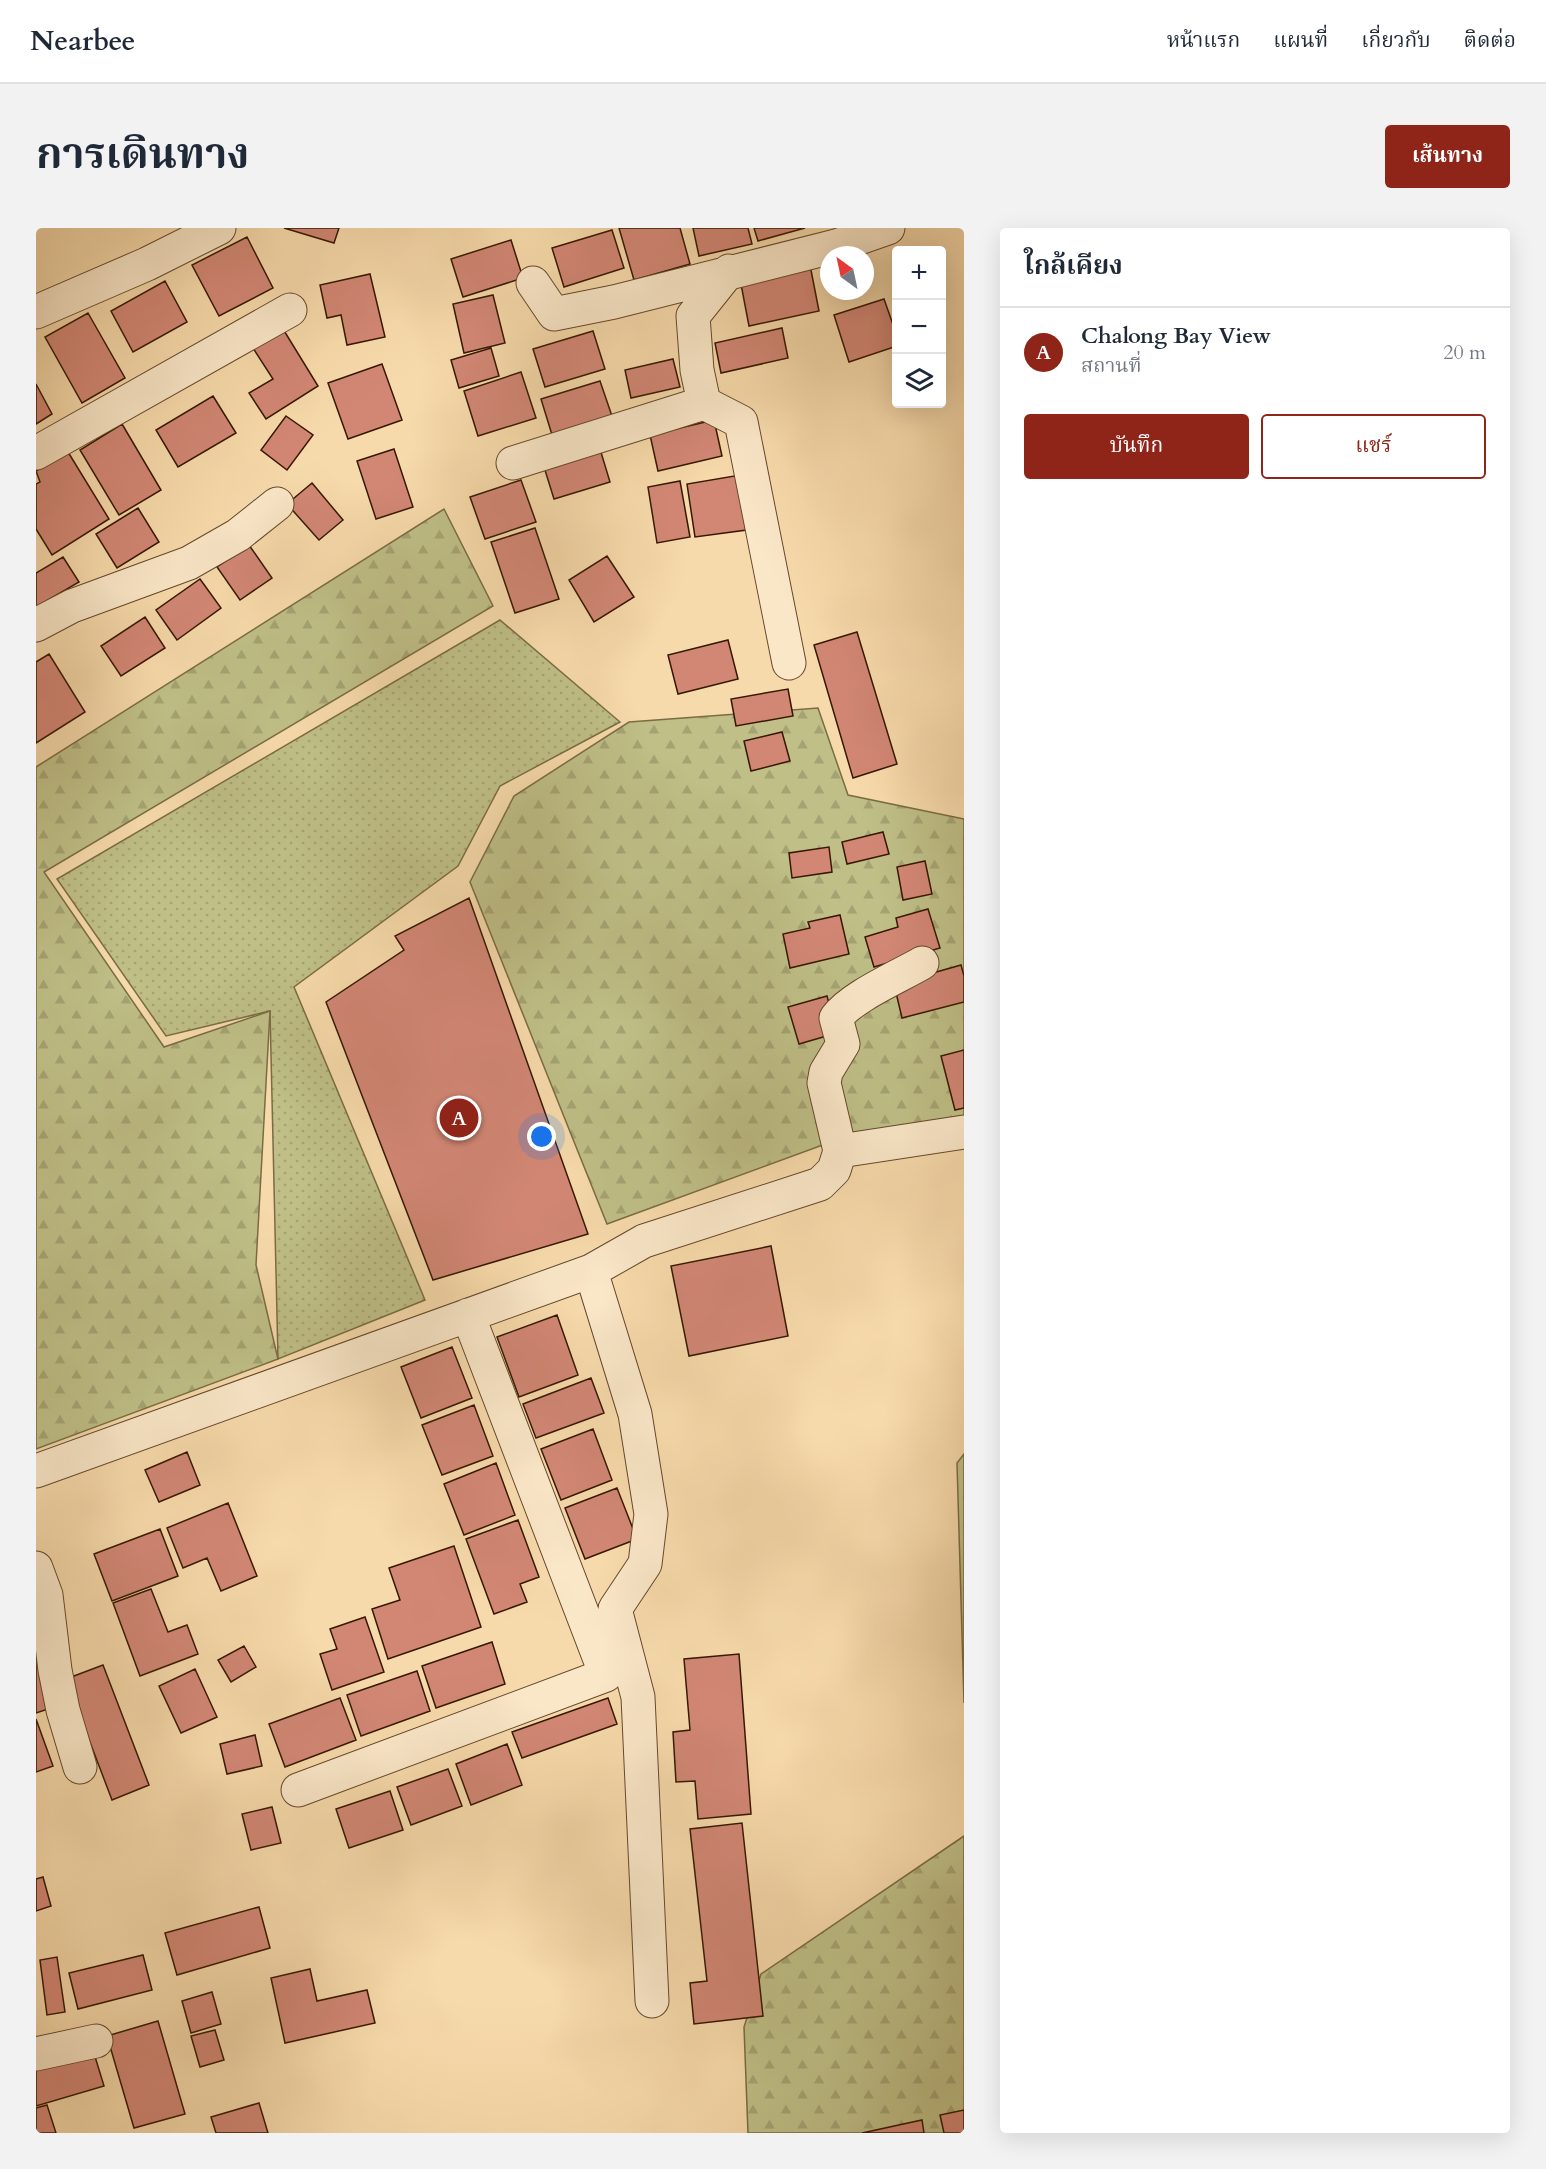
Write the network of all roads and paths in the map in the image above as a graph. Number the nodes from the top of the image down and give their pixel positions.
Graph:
1 (219, 228) edge
2 (888, 228) edge
3 (729, 272) junction
4 (533, 283) dead end
5 (290, 310) dead end
6 (36, 312) edge
7 (704, 403) junction
8 (36, 453) edge
9 (513, 463) dead end
10 (277, 504) dead end
11 (36, 625) edge
12 (789, 663) dead end
13 (922, 963) dead end
14 (964, 1132) edge
15 (840, 1151) junction
16 (591, 1271) junction
17 (468, 1315) junction
18 (36, 1471) edge
19 (36, 1568) edge
20 (80, 1767) dead end
21 (298, 1790) dead end
22 (652, 2001) dead end
23 (96, 2041) dead end
24 (36, 2054) edge

1 - 6 street
2 - 3 street
3 - 4 street
3 - 7 street
5 - 8 street
7 - 9 street
7 - 12 street
10 - 11 street
13 - 15 street
14 - 15 street
15 - 16 street
16 - 17 street
16 - 22 street
17 - 18 street
17 - 21 street
19 - 20 street
23 - 24 street

